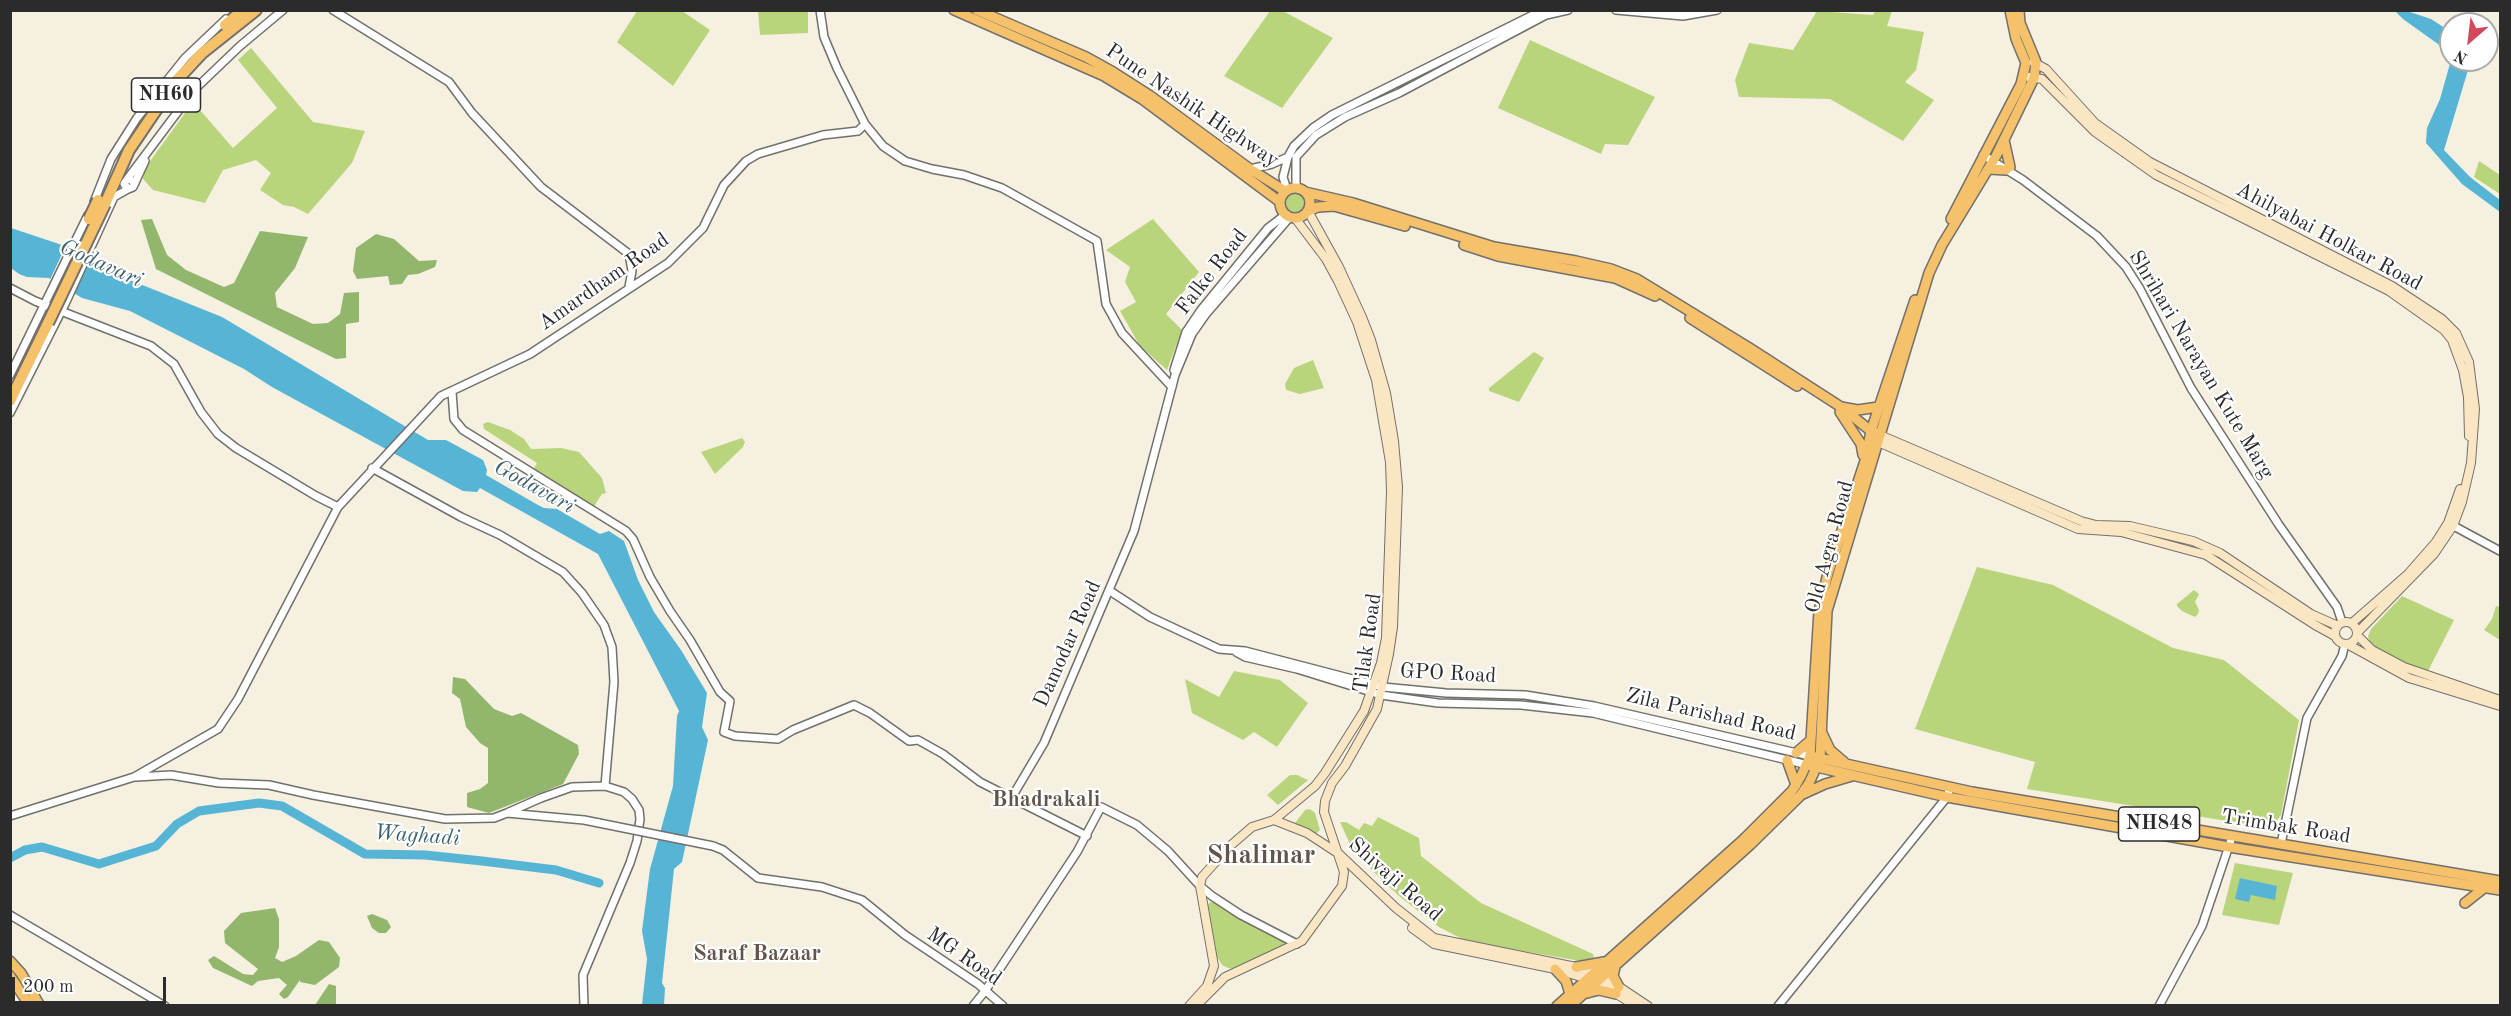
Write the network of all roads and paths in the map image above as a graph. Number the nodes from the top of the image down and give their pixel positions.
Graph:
1 (236, 10) edge
2 (243, 10) edge
3 (256, 10) edge
4 (283, 10) edge
5 (333, 10) edge
6 (820, 10) edge
7 (954, 10) edge
8 (977, 10) edge
9 (1568, 10) edge
10 (1616, 10) edge
11 (1671, 10) edge
12 (1692, 10) edge
13 (1717, 10) edge
14 (2010, 10) edge
15 (2019, 10) edge
16 (1544, 12) edge
17 (2031, 63) junction
18 (2034, 78) junction
19 (2022, 80) junction
20 (865, 124) junction
21 (2004, 140) junction
22 (1985, 152) junction
23 (1288, 157) junction
24 (1994, 158) junction
25 (2008, 168) junction
26 (1250, 169) junction
27 (1988, 169) junction
28 (1293, 190) junction
29 (1280, 202) junction
30 (1308, 211) junction
31 (1290, 217) junction
32 (629, 287) junction
33 (10, 288) edge
34 (44, 304) junction
35 (64, 307) junction
36 (10, 375) edge
37 (10, 385) edge
38 (1172, 387) junction
39 (452, 392) junction
40 (10, 401) edge
41 (1878, 407) junction
42 (1841, 410) junction
43 (10, 413) edge
44 (1874, 436) junction
45 (1865, 461) junction
46 (372, 468) junction
47 (338, 507) junction
48 (2451, 524) junction
49 (2500, 551) edge
50 (2231, 565) junction
51 (1110, 591) junction
52 (2352, 623) junction
53 (2340, 624) junction
54 (2357, 634) junction
55 (2335, 636) junction
56 (2346, 644) junction
57 (1372, 689) junction
58 (1382, 691) junction
59 (1490, 693) junction
60 (2500, 700) edge
61 (1491, 703) junction
62 (2500, 706) edge
63 (1593, 710) junction
64 (1821, 731) junction
65 (1811, 740) junction
66 (1796, 753) junction
67 (1787, 760) junction
68 (1813, 762) junction
69 (1857, 771) junction
70 (134, 777) junction
71 (1796, 785) junction
72 (605, 786) junction
73 (1950, 787) junction
74 (1800, 796) junction
75 (1012, 797) junction
76 (1947, 797) junction
77 (507, 813) junction
78 (10, 816) edge
79 (1274, 820) junction
80 (1087, 836) junction
81 (2232, 837) junction
82 (2281, 844) junction
83 (2229, 847) junction
84 (1340, 854) junction
85 (1344, 872) junction
86 (2500, 881) edge
87 (1200, 886) junction
88 (2484, 888) junction
89 (2500, 890) edge
90 (2465, 903) dead end
91 (10, 915) edge
92 (1297, 944) junction
93 (10, 961) edge
94 (1610, 964) junction
95 (1214, 966) junction
96 (1576, 967) junction
97 (1554, 969) junction
98 (1229, 975) junction
99 (10, 976) edge
100 (1595, 977) junction
101 (985, 991) junction
102 (1617, 991) junction
103 (1570, 994) junction
104 (1581, 995) junction
105 (30, 1005) edge
106 (39, 1005) edge
107 (165, 1005) edge
108 (584, 1005) edge
109 (973, 1005) edge
110 (1003, 1005) edge
111 (1189, 1005) edge
112 (1196, 1005) edge
113 (1557, 1005) edge
114 (1570, 1005) edge
115 (1636, 1005) edge
116 (1648, 1005) edge
117 (1778, 1005) edge
118 (2159, 1005) edge

1 - 34 street, bridge
2 - 37 highway, NH60, bridge
3 - 40 highway, NH60, bridge
4 - 35 street
5 - 32 street
6 - 20 street
7 - 29 main road
8 - 26 main road, Pune Nashik Highway
9 - 16 street
10 - 13 street
11 - 12 street
14 - 17 main road
15 - 17 main road
16 - 23 street
16 - 28 street
17 - 18 main road, Old Agra Road
17 - 19 main road, Old Agra Road
17 - 48 main road, Ahilyabai Holkar Road
18 - 19 main road, Ahilyabai Holkar Road
18 - 21 main road, Old Agra Road
18 - 48 main road, Ahilyabai Holkar Road
19 - 22 main road, Old Agra Road
20 - 32 street, Amardham Road
20 - 38 street
21 - 24 main road, Old Agra Road
21 - 25 main road
22 - 24 street, Shrihari Narayan Kute Marg
22 - 41 main road, Old Agra Road
23 - 26 street
23 - 28 street
24 - 25 street, Shrihari Narayan Kute Marg
24 - 27 main road, Old Agra Road
25 - 27 main road
25 - 53 street, Shrihari Narayan Kute Marg
26 - 28 main road, Pune Nashik Highway
27 - 44 main road, Old Agra Road
28 - 29 main road
28 - 30 main road
28 - 42 main road
29 - 31 main road
30 - 31 main road
30 - 42 main road
30 - 58 main road, Tilak Road
31 - 38 street, Falke Road
31 - 57 main road, Tilak Road
32 - 39 street, Amardham Road
33 - 34 street
34 - 35 street
34 - 36 street
35 - 43 street
35 - 47 street
38 - 51 street, Damodar Road
39 - 46 street, Amardham Road
39 - 75 street
41 - 42 main road
41 - 44 main road, Old Agra Road
42 - 44 main road
42 - 45 main road
44 - 45 main road, Old Agra Road
44 - 50 main road
44 - 64 main road, Old Agra Road
45 - 65 main road, Old Agra Road
46 - 47 street, Amardham Road
46 - 72 street
47 - 70 street, Amardham Road
48 - 49 street
48 - 52 main road, Ahilyabai Holkar Road
48 - 54 main road, Ahilyabai Holkar Road
50 - 53 main road
50 - 55 main road
51 - 57 street, GPO Road
51 - 75 street, Damodar Road
52 - 53 main road
52 - 54 main road
53 - 55 main road
54 - 56 main road
54 - 60 main road
55 - 56 main road
56 - 62 main road
56 - 82 street
57 - 58 street, GPO Road
57 - 79 main road, Tilak Road
58 - 59 street, GPO Road
58 - 61 street, GPO Road / NH848
58 - 84 main road, Tilak Road
59 - 61 street
59 - 63 street, GPO Road
61 - 63 street, GPO Road / NH848
63 - 66 street, Zila Parishad Road
63 - 67 street, Zila Parishad Road / NH848
64 - 68 main road, Old Agra Road
64 - 69 main road
65 - 66 main road
65 - 68 main road, Old Agra Road
66 - 68 street, Zila Parishad Road
67 - 68 street, Zila Parishad Road / NH848
67 - 71 main road
68 - 69 main road, Trimbak Road / NH848
68 - 71 main road, Old Agra Road
68 - 74 main road, Old Agra Road
69 - 73 main road, Trimbak Road / NH848
69 - 74 main road
69 - 76 main road, Trimbak Road
70 - 77 street
70 - 78 street
71 - 94 main road, Old Agra Road
72 - 77 street
72 - 108 street
73 - 76 street
73 - 81 main road, Trimbak Road / NH848
74 - 94 main road, Old Agra Road
75 - 80 street
76 - 83 main road, Trimbak Road / NH848
76 - 117 street
77 - 101 street, MG Road, bridge
79 - 84 main road, Shivaji Road
79 - 87 main road, Tilak Road
80 - 87 street
80 - 101 street
81 - 82 main road, Trimbak Road / NH848
81 - 83 street
82 - 86 main road, Trimbak Road / NH848
83 - 88 main road, Trimbak Road / NH848
83 - 118 street
84 - 85 main road, Tilak Road
84 - 96 main road, Shivaji Road
85 - 92 main road
85 - 97 main road, Shivaji Road
87 - 92 street
87 - 95 main road
88 - 89 main road, Trimbak Road / NH848
88 - 90 main road
91 - 107 street
92 - 98 main road
93 - 106 main road
94 - 96 main road
94 - 100 main road, Old Agra Road
94 - 102 main road
95 - 98 main road
95 - 111 main road
96 - 100 main road, Shivaji Road
97 - 100 main road, Shivaji Road
97 - 103 main road
98 - 112 main road
99 - 105 main road
100 - 102 main road
100 - 103 main road, Old Agra Road
100 - 104 main road, Old Agra Road
101 - 109 street
101 - 110 street, MG Road
102 - 104 main road
102 - 115 main road
102 - 116 main road
103 - 113 main road, Old Agra Road
104 - 114 main road, Old Agra Road

